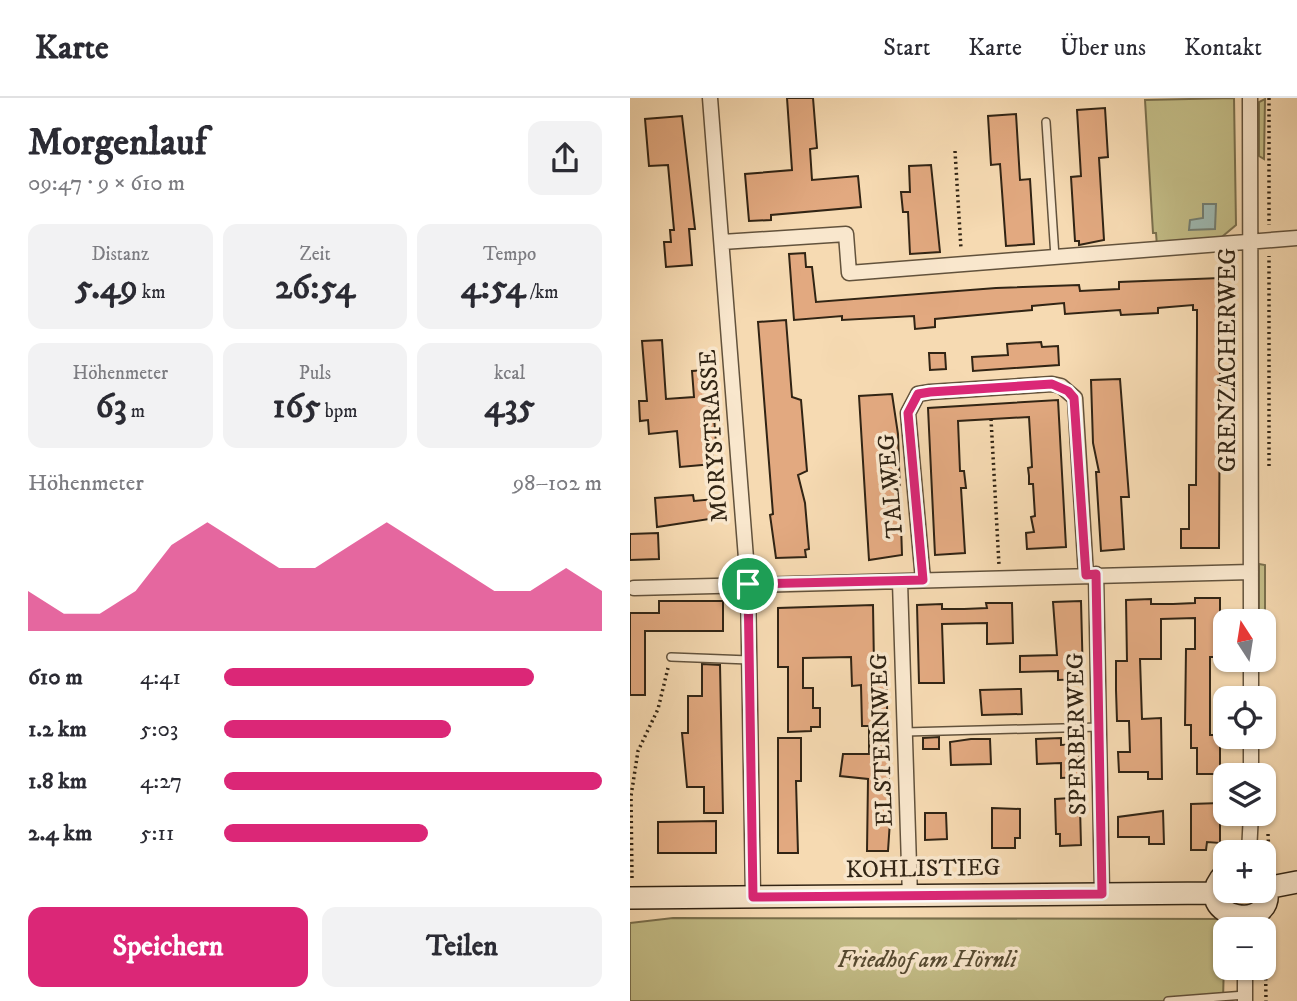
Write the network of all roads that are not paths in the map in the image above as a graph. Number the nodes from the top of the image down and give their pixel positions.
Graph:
1 (710, 98) edge
2 (1250, 98) edge
3 (1046, 122) dead end
4 (1297, 239) edge
5 (722, 242) junction
6 (1250, 242) junction
7 (1055, 258) junction
8 (1251, 572) junction
9 (1091, 575) junction
10 (923, 580) junction
11 (900, 582) junction
12 (748, 584) junction
13 (634, 588) dead end
14 (1251, 609) edge
15 (671, 657) road end
16 (749, 660) junction
17 (1100, 727) junction
18 (905, 732) junction
19 (1297, 882) edge
20 (1276, 883) edge
21 (1213, 893) edge
22 (1102, 894) junction
23 (753, 897) junction
24 (910, 897) junction
25 (630, 898) edge
26 (1220, 903) edge
27 (1237, 917) edge
28 (1245, 980) edge
29 (1245, 998) edge
30 (1168, 1001) edge

1 - 5 street, MORYSTRASSE
2 - 6 street, GRENZACHERWEG
3 - 7 lane
4 - 6 street
5 - 7 street
5 - 12 street, MORYSTRASSE
6 - 7 street
6 - 8 street, GRENZACHERWEG
8 - 9 street
8 - 14 street, GRENZACHERWEG
9 - 10 street
9 - 10 street, TALWEG
9 - 17 street, SPERBERWEG
10 - 11 street
11 - 12 street
11 - 18 street, ELSTERNWEG
12 - 13 street
12 - 16 street, MORYSTRASSE
15 - 16 lane
16 - 23 street, MORYSTRASSE
17 - 18 lane
17 - 22 street, SPERBERWEG
18 - 24 street, ELSTERNWEG
19 - 20 street
21 - 22 street, KOHLISTIEG
22 - 24 street, KOHLISTIEG
23 - 24 street, KOHLISTIEG
23 - 25 street, KOHLISTIEG
26 - 27 street
28 - 29 street
29 - 30 lane

